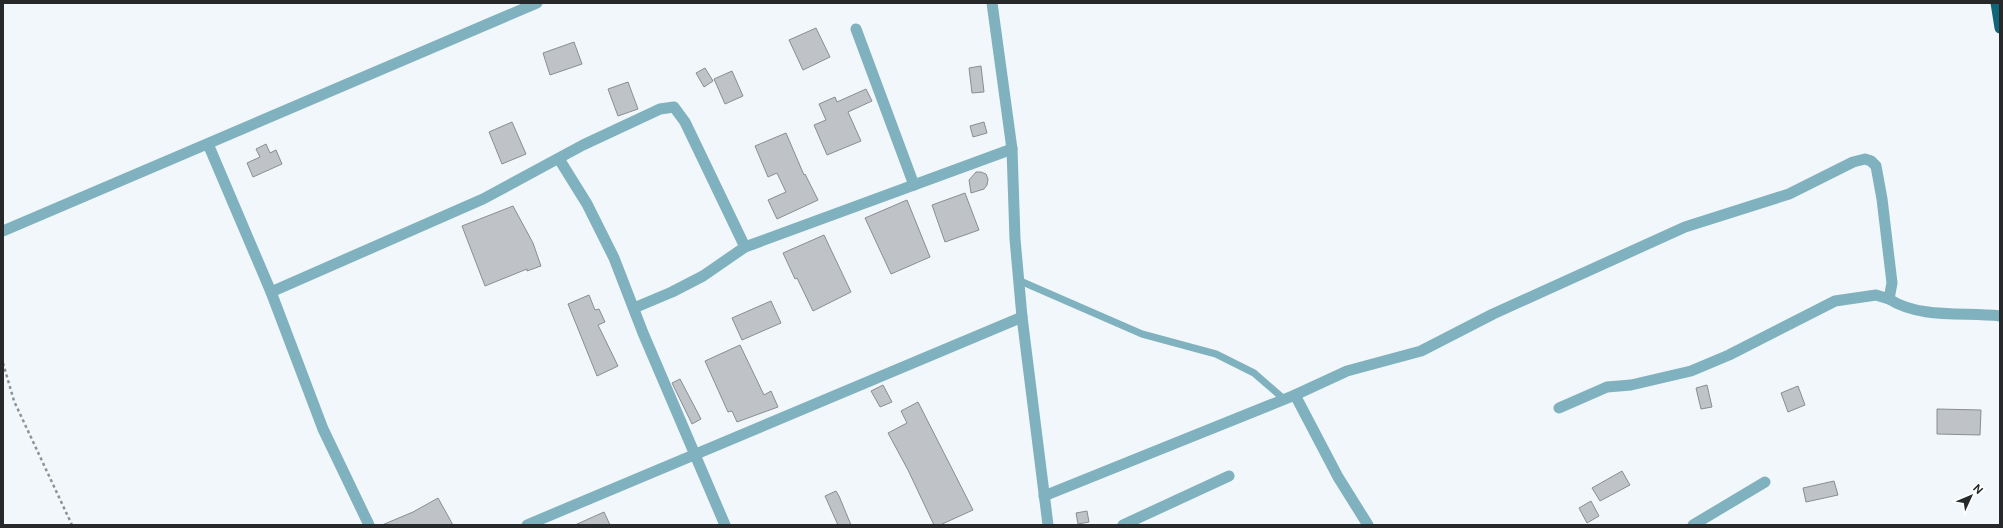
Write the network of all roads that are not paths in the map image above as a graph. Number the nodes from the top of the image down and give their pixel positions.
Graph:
1 (537, 3) edge
2 (992, 3) edge
3 (1996, 3) edge
4 (2000, 28) edge
5 (856, 29) dead end
6 (208, 144) junction
7 (1012, 149) junction
8 (559, 159) junction
9 (914, 185) junction
10 (3, 231) edge
11 (745, 247) junction
12 (1018, 280) junction
13 (271, 292) junction
14 (1889, 299) junction
15 (634, 308) junction
16 (2000, 316) edge
17 (1022, 317) junction
18 (1290, 397) junction
19 (1559, 408) dead end
20 (695, 454) junction
21 (1229, 476) dead end
22 (1766, 482) dead end
23 (1044, 496) junction
24 (369, 525) edge
25 (527, 525) edge
26 (725, 525) edge
27 (1048, 525) edge
28 (1123, 525) edge
29 (1368, 525) edge
30 (1693, 525) edge

1 - 6 street
2 - 7 street
3 - 4 highway
5 - 9 street
6 - 10 street
6 - 13 street
7 - 9 street
7 - 12 street
8 - 11 street
8 - 13 street
8 - 15 street
9 - 11 street
11 - 15 street
12 - 17 street
12 - 18 lane
13 - 24 street
14 - 16 street
14 - 18 street
14 - 19 street
15 - 20 street
17 - 20 street
17 - 23 street
18 - 23 street
18 - 29 street
20 - 25 street
20 - 26 street
21 - 28 street
22 - 30 street
23 - 27 street

